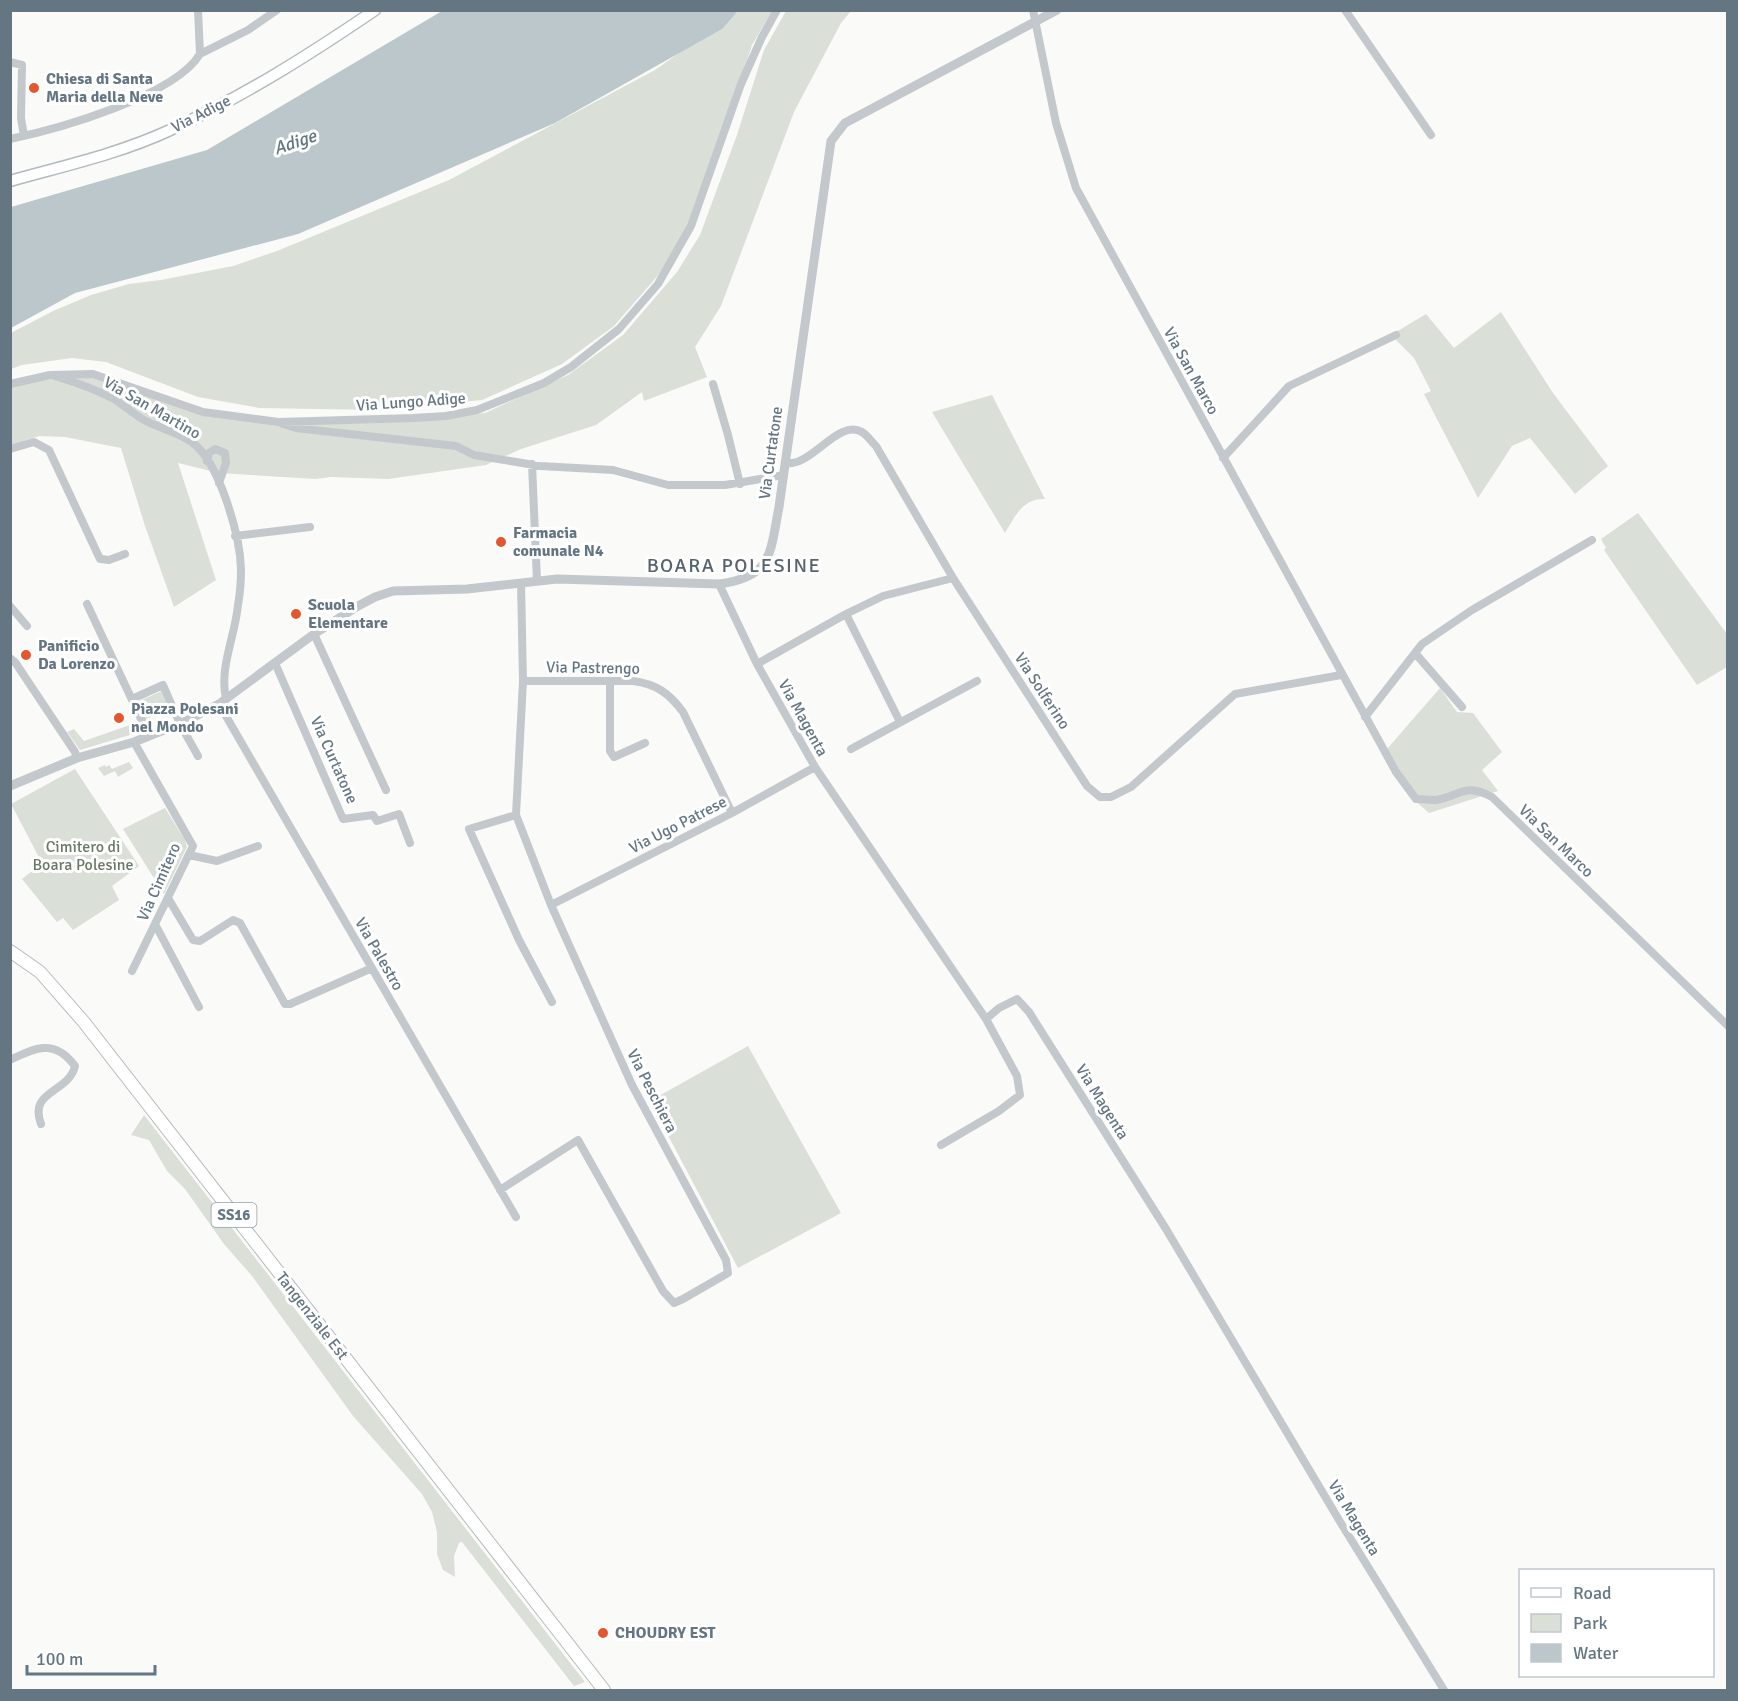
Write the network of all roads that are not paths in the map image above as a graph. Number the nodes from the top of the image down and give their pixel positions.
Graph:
1 (198, 10) edge
2 (277, 10) edge
3 (375, 10) edge
4 (777, 10) edge
5 (1033, 10) edge
6 (1057, 10) edge
7 (1345, 10) edge
8 (1036, 21) junction
9 (200, 54) junction
10 (10, 62) edge
11 (1431, 135) dead end
12 (24, 136) junction
13 (10, 139) edge
14 (10, 181) edge
15 (1396, 335) dead end
16 (50, 375) junction
17 (10, 384) edge
18 (713, 384) dead end
19 (279, 422) junction
20 (10, 449) edge
21 (1223, 458) junction
22 (207, 461) junction
23 (532, 464) junction
24 (785, 464) junction
25 (784, 475) junction
26 (219, 483) junction
27 (740, 484) junction
28 (310, 527) dead end
29 (235, 536) junction
30 (1592, 540) dead end
31 (125, 554) dead end
32 (953, 578) junction
33 (537, 580) junction
34 (521, 583) junction
35 (719, 584) junction
36 (87, 604) dead end
37 (10, 606) edge
38 (846, 614) junction
39 (27, 626) dead end
40 (314, 634) junction
41 (1415, 653) junction
42 (10, 658) edge
43 (274, 663) junction
44 (757, 664) junction
45 (1341, 675) junction
46 (523, 681) junction
47 (610, 681) junction
48 (977, 681) dead end
49 (132, 699) junction
50 (222, 702) junction
51 (1462, 707) dead end
52 (1365, 717) junction
53 (900, 722) junction
54 (180, 724) junction
55 (149, 736) junction
56 (134, 742) junction
57 (645, 742) dead end
58 (850, 748) dead end
59 (198, 756) dead end
60 (77, 758) junction
61 (815, 766) junction
62 (10, 786) edge
63 (386, 790) dead end
64 (732, 813) junction
65 (516, 815) junction
66 (410, 843) dead end
67 (258, 846) dead end
68 (189, 855) junction
69 (168, 898) junction
70 (551, 905) junction
71 (155, 924) junction
72 (10, 951) edge
73 (372, 968) junction
74 (132, 971) dead end
75 (552, 1002) dead end
76 (199, 1007) dead end
77 (986, 1019) junction
78 (1728, 1026) edge
79 (10, 1060) edge
80 (41, 1124) dead end
81 (941, 1145) dead end
82 (500, 1190) junction
83 (516, 1217) dead end
84 (604, 1690) edge
85 (1444, 1690) edge

1 - 9 street
2 - 9 street
3 - 14 main road, Via Adige
4 - 19 street, Via Lungo Adige
5 - 8 street, Via San Marco
6 - 8 street, Via Curtatone
7 - 11 street
8 - 21 street, Via San Marco
8 - 24 street, Via Curtatone
9 - 12 street
10 - 12 street
12 - 13 street
15 - 21 street
16 - 17 street, Via Lungo Adige
16 - 19 street, Via Lungo Adige
16 - 22 street, Via San Martino
18 - 27 street
19 - 23 street
20 - 31 street
21 - 45 street, Via San Marco
22 - 26 street, Via San Martino
22 - 26 street
23 - 27 street
23 - 33 street
24 - 25 street, Via Curtatone
24 - 32 street, Via Solferino
25 - 27 street
25 - 35 street, Via Curtatone
26 - 29 street, Via San Martino
28 - 29 street
29 - 50 street, Via San Martino
30 - 41 street
32 - 38 street
32 - 45 street, Via Solferino
33 - 34 street, Via Curtatone
33 - 35 street, Via Curtatone
34 - 40 street, Via Curtatone
34 - 46 street, Via Peschiera
35 - 44 street, Via Magenta
36 - 49 street
37 - 39 street
38 - 44 street
38 - 53 street
40 - 43 street, Via Curtatone
40 - 63 street, Via Curtatone
41 - 51 street
41 - 52 street
42 - 60 street
43 - 50 street, Via Curtatone
43 - 66 street, Via Curtatone
44 - 61 street, Via Magenta
45 - 52 street, Via San Marco
46 - 47 street, Via Pastrengo
46 - 65 street, Via Peschiera
47 - 57 street
47 - 64 street, Via Pastrengo
48 - 53 street
49 - 54 street
49 - 55 street
50 - 54 street, Via Curtatone
50 - 73 street, Via Palestro
52 - 78 street, Via San Marco
53 - 58 street
54 - 55 street, Via Curtatone
54 - 59 street
55 - 56 street, Via Curtatone
56 - 60 street, Via Curtatone
56 - 68 street, Via Cimitero
60 - 62 street, Via Curtatone
61 - 64 street, Via Ugo Patrese
61 - 77 street, Via Magenta
64 - 70 street, Via Ugo Patrese
65 - 70 street, Via Peschiera
65 - 75 street
67 - 68 street
68 - 69 street, Via Cimitero
69 - 71 street, Via Cimitero
69 - 73 street
70 - 82 street, Via Peschiera
71 - 74 street, Via Cimitero
71 - 76 street
72 - 84 main road, Tangenziale Est / SS16
73 - 82 street, Via Palestro
77 - 81 street
77 - 85 street, Via Magenta
79 - 80 street
82 - 83 street, Via Palestro

